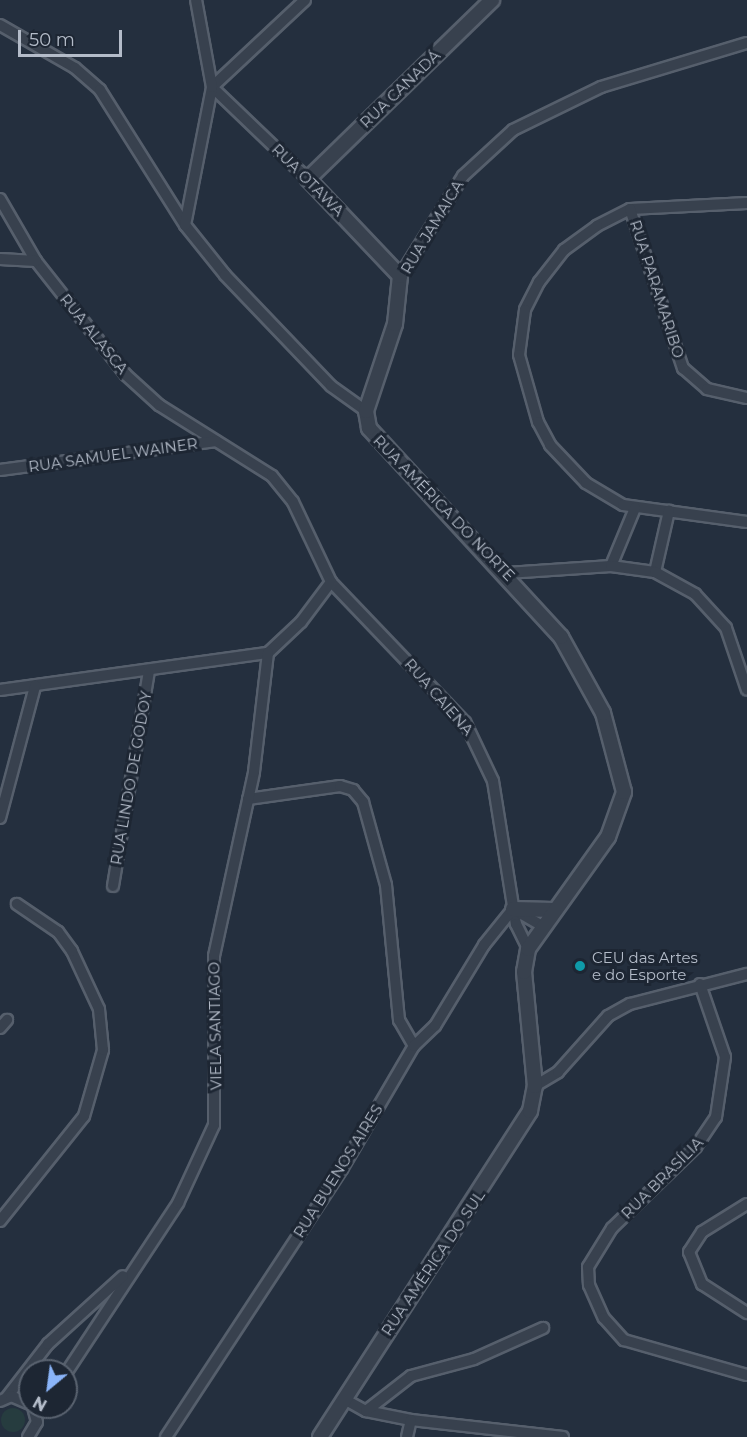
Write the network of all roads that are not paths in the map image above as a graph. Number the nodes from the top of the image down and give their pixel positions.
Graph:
1 (196, 0) edge
2 (305, 0) edge
3 (492, 0) edge
4 (0, 25) edge
5 (747, 43) edge
6 (212, 87) junction
7 (308, 179) junction
8 (0, 199) edge
9 (747, 203) edge
10 (630, 209) junction
11 (185, 225) junction
12 (0, 259) edge
13 (36, 261) junction
14 (400, 276) junction
15 (747, 398) edge
16 (366, 411) junction
17 (216, 441) junction
18 (0, 470) edge
19 (635, 508) junction
20 (669, 511) junction
21 (747, 522) edge
22 (611, 566) junction
23 (655, 572) junction
24 (507, 573) junction
25 (331, 582) junction
26 (268, 653) junction
27 (149, 670) junction
28 (35, 686) junction
29 (0, 690) edge
30 (747, 690) edge
31 (248, 799) junction
32 (0, 818) edge
33 (113, 886) dead end
34 (17, 904) dead end
35 (513, 909) junction
36 (553, 910) junction
37 (542, 926) junction
38 (528, 949) junction
39 (747, 974) edge
40 (700, 984) junction
41 (414, 1046) junction
42 (536, 1086) junction
43 (747, 1204) edge
44 (0, 1221) edge
45 (128, 1272) junction
46 (747, 1313) edge
47 (543, 1328) dead end
48 (75, 1359) edge
49 (747, 1375) edge
50 (3, 1399) edge
51 (344, 1399) junction
52 (18, 1404) edge
53 (366, 1411) junction
54 (32, 1419) edge
55 (411, 1420) junction
56 (498, 1427) junction
57 (30, 1436) edge
58 (166, 1437) edge
59 (320, 1437) edge
60 (407, 1437) edge
61 (510, 1437) edge
62 (563, 1437) edge

1 - 6 street
2 - 6 street
3 - 7 street, RUA CANADÁ
4 - 11 street
5 - 14 street, RUA JAMAICA
6 - 7 street, RUA OTAWA
6 - 11 street
7 - 14 street, RUA OTAWA
8 - 13 street, RUA ALASCA
9 - 10 street
10 - 15 street, RUA PARAMARIBO
10 - 19 street
11 - 16 street
12 - 13 street
13 - 17 street, RUA ALASCA
14 - 16 street, RUA JAMAICA
16 - 24 street, RUA AMÉRICA DO NORTE
17 - 18 street, RUA SAMUEL WAINER
17 - 25 street, RUA SAMUEL WAINER
19 - 20 street
19 - 22 street
20 - 21 street
20 - 23 street
22 - 23 street
22 - 24 street
23 - 30 street
24 - 36 street, RUA AMÉRICA DO NORTE
25 - 26 street
25 - 35 street, RUA CAIENA
26 - 27 street
26 - 31 street, VIELA SANTIAGO
27 - 28 street
27 - 33 street, RUA LINDO DE GODOY
28 - 29 street
28 - 32 street
31 - 41 street
31 - 45 street, VIELA SANTIAGO
34 - 44 street
35 - 36 street
35 - 37 street
35 - 38 street, RUA CAIENA
35 - 41 street, RUA BUENOS AIRES
36 - 37 street, RUA AMÉRICA DO NORTE
37 - 38 street, RUA AMÉRICA DO NORTE
38 - 42 street, RUA AMÉRICA DO NORTE
39 - 40 street
40 - 42 street
40 - 49 street, RUA BRASÍLIA
41 - 58 street, RUA BUENOS AIRES
42 - 51 street, RUA AMÉRICA DO SUL
43 - 46 street
45 - 48 street, VIELA SANTIAGO
45 - 50 street, VIELA SANTIAGO
47 - 53 street
50 - 52 street
51 - 53 street
51 - 59 street, RUA AMÉRICA DO SUL
53 - 55 street
54 - 57 street
55 - 56 street
55 - 60 street
56 - 61 street
56 - 62 street

